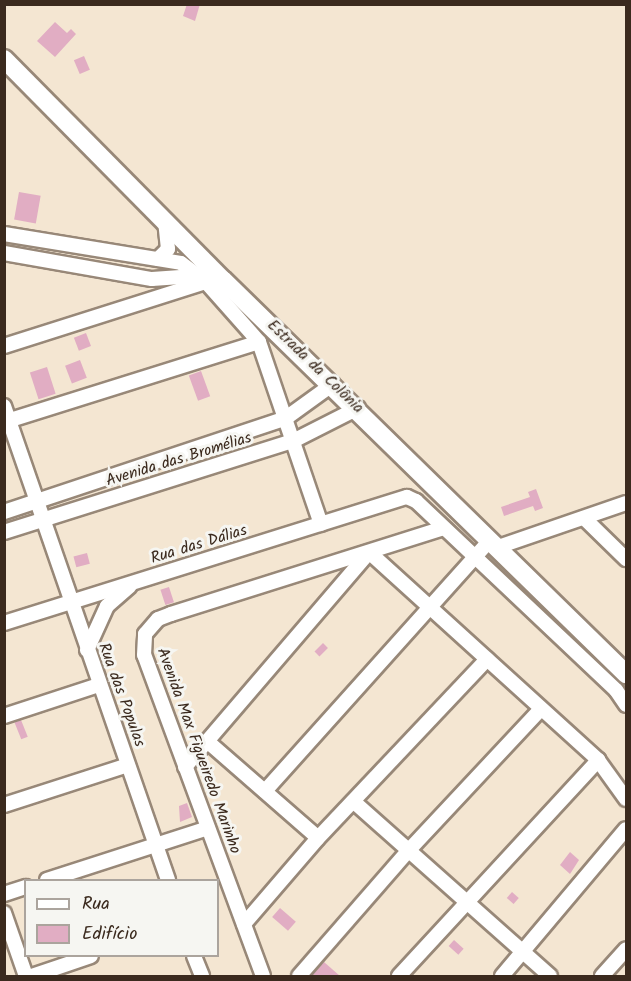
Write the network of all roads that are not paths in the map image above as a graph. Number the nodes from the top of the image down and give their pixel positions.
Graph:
1 (4, 59) edge
2 (165, 221) junction
3 (4, 234) edge
4 (4, 253) edge
5 (158, 259) junction
6 (137, 276) junction
7 (201, 279) junction
8 (123, 306) junction
9 (259, 342) junction
10 (4, 346) edge
11 (333, 384) junction
12 (4, 406) edge
13 (358, 408) junction
14 (286, 418) junction
15 (7, 421) edge
16 (293, 441) junction
17 (37, 501) junction
18 (627, 503) edge
19 (4, 512) edge
20 (584, 518) junction
21 (41, 520) junction
22 (321, 524) junction
23 (444, 528) junction
24 (4, 532) edge
25 (494, 544) junction
26 (369, 552) junction
27 (473, 558) junction
28 (627, 559) edge
29 (135, 582) junction
30 (70, 602) junction
31 (430, 607) junction
32 (4, 623) edge
33 (87, 650) junction
34 (487, 659) junction
35 (627, 674) edge
36 (99, 686) junction
37 (627, 705) edge
38 (540, 710) junction
39 (4, 716) edge
40 (207, 741) junction
41 (598, 760) junction
42 (128, 765) junction
43 (185, 767) junction
44 (265, 791) junction
45 (627, 799) edge
46 (354, 802) junction
47 (4, 805) edge
48 (206, 829) junction
49 (627, 829) edge
50 (318, 838) junction
51 (156, 845) junction
52 (409, 850) junction
53 (50, 879) edge
54 (168, 879) edge
55 (24, 888) edge
56 (4, 894) edge
57 (466, 900) junction
58 (4, 913) edge
59 (244, 924) junction
60 (627, 949) edge
61 (522, 952) junction
62 (88, 957) edge
63 (194, 957) edge
64 (26, 976) edge
65 (32, 976) edge
66 (202, 976) edge
67 (254, 976) edge
68 (263, 976) edge
69 (298, 976) edge
70 (399, 976) edge
71 (502, 976) edge
72 (550, 976) edge
73 (602, 976) edge

1 - 2 main road, Estrada da Colônia
2 - 5 street
2 - 11 main road, Estrada da Colônia
3 - 5 street
4 - 6 street
5 - 7 street
6 - 7 street
6 - 8 street
7 - 8 street
7 - 9 street
8 - 10 street
9 - 14 street
9 - 15 street
11 - 13 main road, Estrada da Colônia
11 - 14 street, Avenida das Bromélias
12 - 15 street, Rua das Populas
13 - 16 street, Avenida das Bromélias
13 - 25 main road, Estrada da Colônia
14 - 16 street
14 - 17 street, Avenida das Bromélias
15 - 17 street, Rua das Populas
16 - 21 street, Avenida das Bromélias
16 - 22 street
17 - 19 street, Avenida das Bromélias
17 - 21 street, Rua das Populas
18 - 20 street
20 - 25 street
20 - 28 street
21 - 24 street, Avenida das Bromélias
21 - 30 street, Rua das Populas
22 - 23 street, Rua das Dálias
22 - 29 street, Rua das Dálias
23 - 26 street, Avenida Max Figueiredo Marinho
23 - 27 street
25 - 27 street
25 - 35 main road, Estrada da Colônia
26 - 31 street
26 - 40 street
26 - 43 street, Avenida Max Figueiredo Marinho
27 - 31 street
27 - 37 street
29 - 30 street, Rua das Dálias
29 - 33 street
30 - 32 street, Rua das Dálias
30 - 33 street, Rua das Populas
31 - 34 street
31 - 44 street
33 - 36 street, Rua das Populas
34 - 38 street
34 - 46 street
36 - 39 street
36 - 42 street, Rua das Populas
38 - 41 street
38 - 52 street
40 - 43 street
40 - 44 street
41 - 45 street
41 - 57 street
42 - 47 street
42 - 51 street, Rua das Populas
43 - 48 street, Avenida Max Figueiredo Marinho
44 - 50 street
46 - 50 street
46 - 52 street
48 - 51 street
48 - 59 street, Avenida Max Figueiredo Marinho
48 - 67 street
49 - 61 street
50 - 59 street
51 - 53 street
51 - 54 street, Rua das Populas
52 - 57 street
52 - 69 street
55 - 56 street
57 - 61 street
57 - 70 street
58 - 64 street
59 - 68 street, Avenida Max Figueiredo Marinho
60 - 73 street
61 - 71 street
61 - 72 street
62 - 65 street
63 - 66 street

